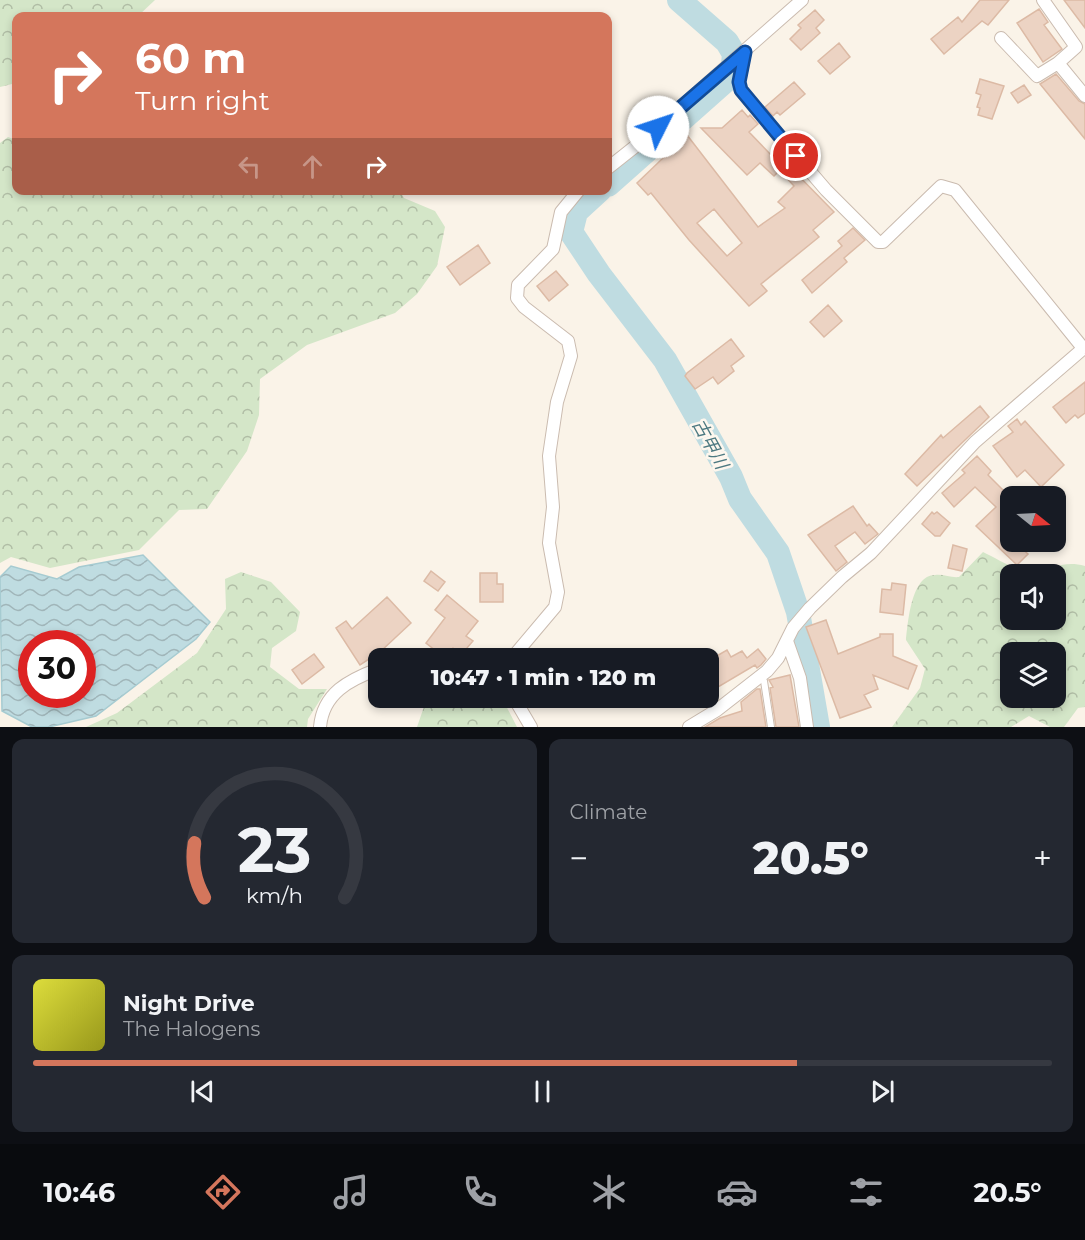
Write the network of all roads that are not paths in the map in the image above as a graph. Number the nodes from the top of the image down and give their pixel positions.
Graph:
1 (802, 0) edge
2 (1042, 0) edge
3 (1001, 38) dead end
4 (745, 52) junction
5 (1058, 63) junction
6 (1085, 96) edge
7 (612, 165) edge
8 (575, 195) edge
9 (1084, 347) edge
10 (787, 641) junction
11 (520, 648) edge
12 (368, 674) edge
13 (760, 676) junction
14 (520, 708) edge
15 (320, 727) edge
16 (531, 727) edge
17 (689, 727) edge
18 (771, 727) edge
19 (807, 727) edge

1 - 4 street
2 - 5 street
3 - 5 street
4 - 7 street
4 - 9 street
5 - 6 street
8 - 11 street
9 - 10 street
10 - 13 street
10 - 19 street
12 - 15 street
13 - 17 street
13 - 18 lane
14 - 16 street

